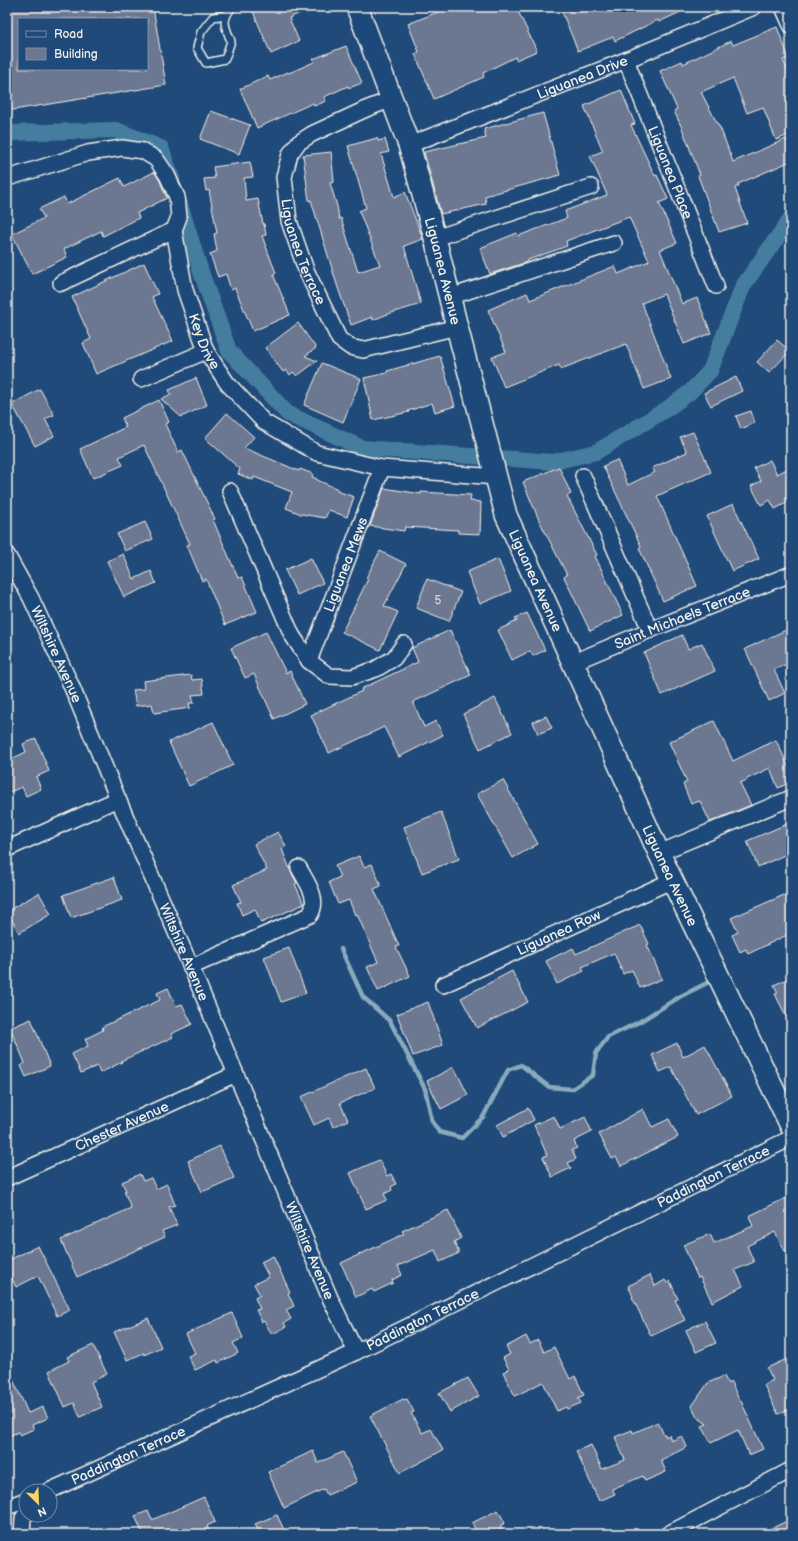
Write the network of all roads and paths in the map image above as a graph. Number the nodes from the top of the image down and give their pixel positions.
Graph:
1 (232, 7) edge
2 (357, 7) edge
3 (754, 7) edge
4 (783, 7) edge
5 (226, 15) junction
6 (791, 25) edge
7 (626, 60) junction
8 (392, 99) junction
9 (409, 145) junction
10 (11, 177) dead end
11 (591, 187) dead end
12 (174, 230) junction
13 (435, 238) junction
14 (614, 243) dead end
15 (61, 283) dead end
16 (716, 286) dead end
17 (450, 297) junction
18 (457, 328) junction
19 (206, 351) junction
20 (141, 379) dead end
21 (382, 468) junction
22 (495, 475) junction
23 (582, 476) dead end
24 (230, 491) dead end
25 (7, 554) edge
26 (791, 574) edge
27 (650, 630) junction
28 (404, 644) dead end
29 (309, 661) junction
30 (574, 662) junction
31 (791, 798) edge
32 (118, 799) junction
33 (7, 849) edge
34 (659, 853) junction
35 (300, 868) dead end
36 (673, 880) junction
37 (191, 967) junction
38 (443, 985) dead end
39 (236, 1074) junction
40 (791, 1126) edge
41 (791, 1138) edge
42 (7, 1178) edge
43 (356, 1352) junction
44 (791, 1470) edge
45 (58, 1487) edge
46 (18, 1503) edge
47 (7, 1508) edge
48 (23, 1523) edge
49 (22, 1534) edge
50 (668, 1534) edge

1 - 5 lane
2 - 8 main road, Liguanea Avenue
3 - 7 street, Liguanea Drive
4 - 6 street
5 - 5 lane
7 - 9 street, Liguanea Drive
7 - 16 street, Liguanea Place
8 - 9 main road, Liguanea Avenue
8 - 18 street, Liguanea Terrace
9 - 13 main road, Liguanea Avenue
10 - 12 street, Key Drive
11 - 13 street
12 - 15 street
12 - 19 street, Key Drive
13 - 17 main road, Liguanea Avenue
14 - 17 street
17 - 18 main road, Liguanea Avenue
18 - 22 main road, Liguanea Avenue
19 - 20 street
19 - 21 street, Key Drive
21 - 22 street, Key Drive
21 - 29 street, Liguanea Mews
22 - 30 main road, Liguanea Avenue
23 - 27 street
24 - 29 street
25 - 32 street, Wiltshire Avenue
26 - 27 street, Saint Michaels Terrace
27 - 30 street, Saint Michaels Terrace
28 - 29 street
30 - 34 main road, Liguanea Avenue
31 - 34 street
32 - 33 street
32 - 37 street, Wiltshire Avenue
34 - 36 main road, Liguanea Avenue
35 - 37 street
36 - 38 street, Liguanea Row
36 - 40 main road, Liguanea Avenue
37 - 39 street, Wiltshire Avenue
39 - 42 street, Chester Avenue
39 - 43 street, Wiltshire Avenue
41 - 43 street, Paddington Terrace
43 - 45 street, Paddington Terrace
44 - 50 street
46 - 47 street
48 - 49 street

